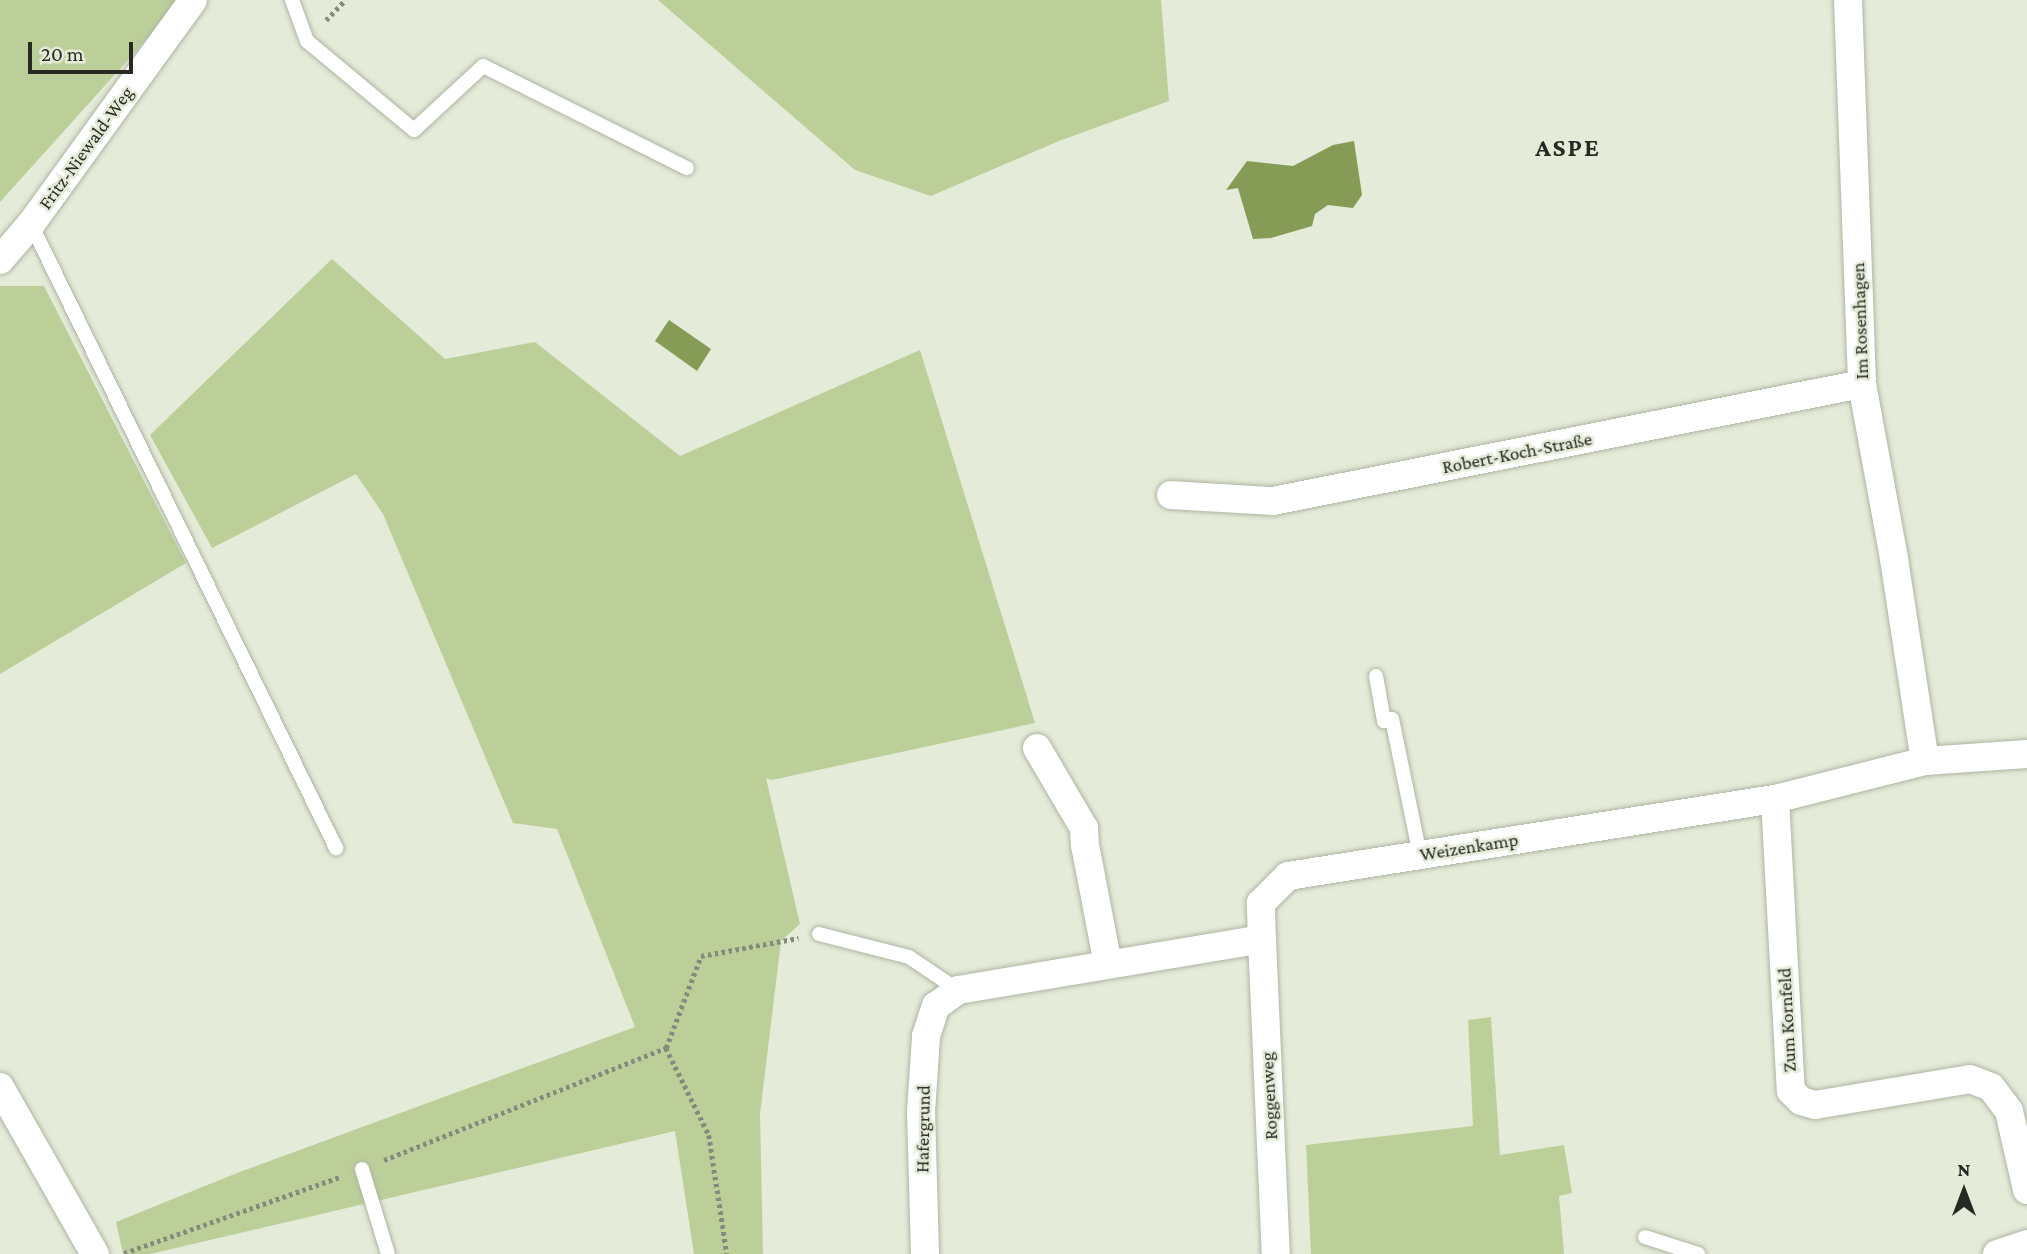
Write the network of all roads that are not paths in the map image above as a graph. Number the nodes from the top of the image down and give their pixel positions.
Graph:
1 (193, 0) edge
2 (292, 0) edge
3 (1848, 0) edge
4 (687, 168) dead end
5 (31, 224) junction
6 (0, 260) edge
7 (1862, 384) junction
8 (1171, 495) dead end
9 (1376, 676) dead end
10 (1037, 748) dead end
11 (2027, 754) edge
12 (1925, 761) junction
13 (1775, 799) junction
14 (336, 848) dead end
15 (1420, 855) junction
16 (819, 934) road end
17 (1262, 939) junction
18 (1108, 964) junction
19 (947, 998) junction
20 (0, 1087) edge
21 (362, 1169) road end
22 (2027, 1190) edge
23 (1645, 1237) dead end
24 (2027, 1244) edge
25 (95, 1254) edge
26 (388, 1254) edge
27 (925, 1254) edge
28 (1276, 1254) edge
29 (1698, 1254) edge
30 (1997, 1254) edge

1 - 5 street, Fritz-Niewald-Weg
2 - 4 lane
3 - 7 street, Im Rosenhagen
5 - 6 street, Fritz-Niewald-Weg
5 - 14 lane
7 - 8 street, Robert-Koch-Straße
7 - 12 street, Im Rosenhagen
9 - 15 lane
10 - 18 street
11 - 12 street, Weizenkamp
12 - 13 street, Weizenkamp
13 - 15 street, Weizenkamp
13 - 22 street, Zum Kornfeld
15 - 17 street, Weizenkamp
16 - 19 lane
17 - 18 street
17 - 28 street, Roggenweg
18 - 19 street
19 - 27 street, Hafergrund
20 - 25 street
21 - 26 lane
23 - 29 lane
24 - 30 street

